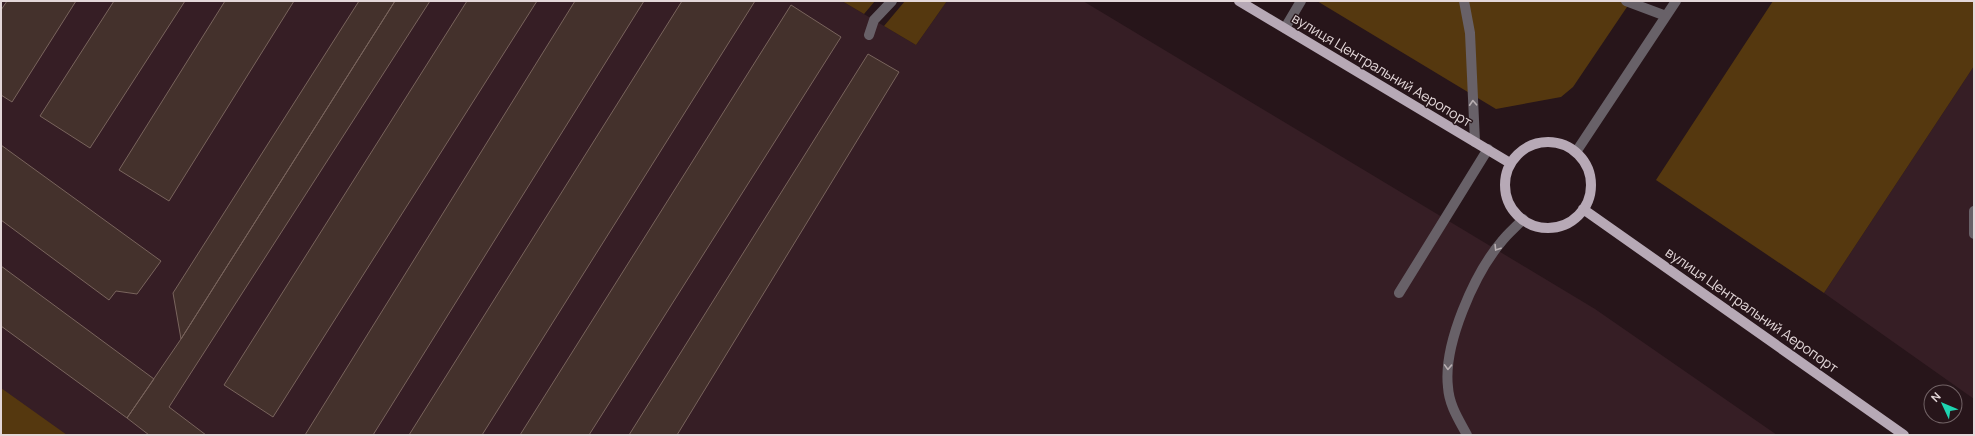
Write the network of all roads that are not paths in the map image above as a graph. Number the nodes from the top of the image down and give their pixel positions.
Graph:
1 (892, 1) edge
2 (1239, 1) edge
3 (1301, 1) edge
4 (1464, 1) edge
5 (1626, 1) edge
6 (1676, 1) edge
7 (1666, 16) junction
8 (1285, 28) junction
9 (869, 35) dead end
10 (1475, 142) junction
11 (1488, 149) junction
12 (1576, 152) junction
13 (1510, 163) junction
14 (1583, 209) junction
15 (1974, 211) edge
16 (1523, 219) junction
17 (1974, 234) edge
18 (1399, 293) dead end
19 (1467, 435) edge
20 (1904, 435) edge

1 - 9 street
2 - 8 main road, вулиця Центральний Аеропорт
3 - 8 street
10 -> 4 street
5 - 7 street
6 - 7 street
7 - 12 street
8 - 10 main road, вулиця Центральний Аеропорт
10 - 11 main road, вулиця Центральний Аеропорт
11 - 13 main road, вулиця Центральний Аеропорт
11 - 18 street
12 - 13 main road
12 - 14 main road
13 - 16 main road
14 - 16 main road
14 - 20 main road, вулиця Центральний Аеропорт
15 - 17 street
16 -> 19 street

